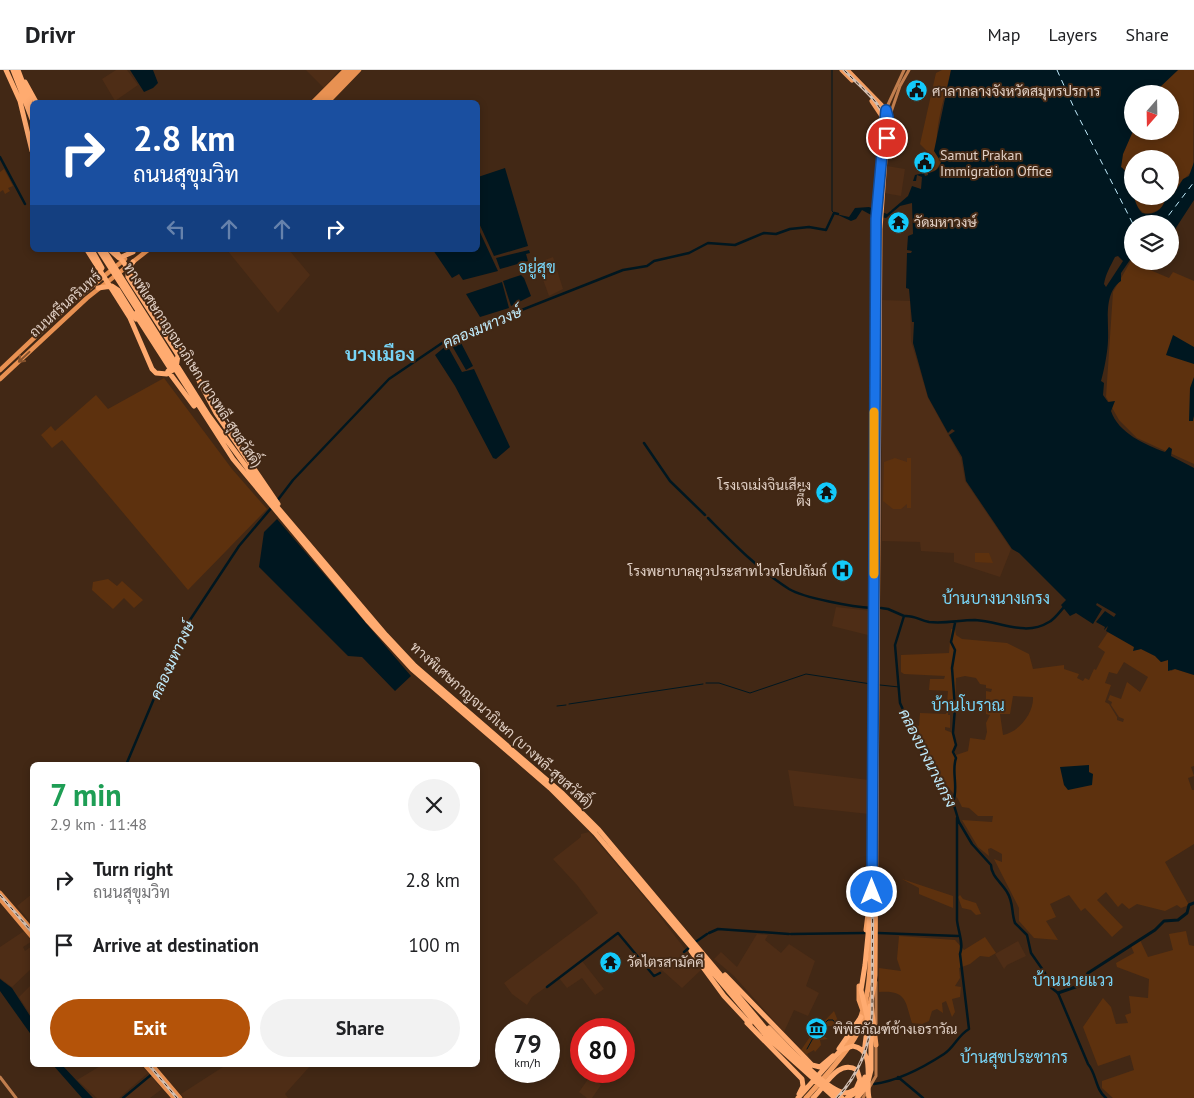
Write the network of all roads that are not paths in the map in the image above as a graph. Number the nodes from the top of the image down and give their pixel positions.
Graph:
1 (6, 70) edge
2 (13, 70) edge
3 (18, 70) edge
4 (345, 70) edge
5 (350, 70) edge
6 (354, 70) edge
7 (359, 70) edge
8 (904, 70) edge
9 (909, 70) edge
10 (846, 72) edge
11 (340, 76) junction
12 (21, 78) junction
13 (348, 82) junction
14 (14, 89) junction
15 (35, 100) edge
16 (315, 100) edge
17 (320, 100) edge
18 (325, 100) edge
19 (330, 100) edge
20 (30, 102) edge
21 (885, 108) junction
22 (30, 113) edge
23 (886, 120) junction
24 (30, 143) edge
25 (30, 153) edge
26 (88, 252) edge
27 (93, 252) edge
28 (98, 252) edge
29 (98, 252) edge
30 (105, 252) edge
31 (112, 252) edge
32 (117, 252) edge
33 (132, 252) edge
34 (133, 252) edge
35 (146, 252) edge
36 (133, 262) junction
37 (91, 281) junction
38 (98, 288) junction
39 (157, 325) junction
40 (0, 370) edge
41 (0, 379) edge
42 (194, 406) junction
43 (238, 445) junction
44 (249, 480) junction
45 (287, 518) junction
46 (874, 884) junction
47 (0, 893) edge
48 (872, 894) junction
49 (0, 900) edge
50 (675, 924) junction
51 (30, 928) edge
52 (30, 935) edge
53 (725, 975) junction
54 (873, 996) junction
55 (730, 1004) junction
56 (871, 1004) junction
57 (862, 1014) junction
58 (866, 1028) junction
59 (762, 1035) dead end
60 (876, 1045) junction
61 (833, 1056) junction
62 (812, 1065) junction
63 (151, 1067) edge
64 (157, 1075) junction
65 (0, 1076) edge
66 (865, 1077) junction
67 (798, 1097) edge
68 (16, 1098) edge
69 (174, 1098) edge
70 (180, 1098) edge
71 (806, 1098) edge
72 (813, 1098) edge
73 (835, 1098) edge
74 (842, 1098) edge
75 (847, 1098) edge
76 (857, 1098) edge
77 (863, 1098) edge
78 (868, 1098) edge

1 - 14 highway
2 - 22 highway
3 - 12 highway
4 - 11 main road
5 - 17 main road
6 - 18 main road
7 - 13 main road
8 - 21 main road
9 - 21 main road
10 - 21 highway
11 - 13 main road
11 - 16 main road
12 - 15 highway
12 - 20 highway
13 - 19 main road
14 - 24 highway
14 - 25 highway
21 - 23 highway
21 - 23 main road
23 - 46 highway
26 - 39 highway
27 - 37 highway
28 - 42 highway
29 - 44 highway, ทางพิเศษกาญจนาภิเษก (บางพลี-สุขสวัสดิ์)
30 - 45 highway, ทางพิเศษกาญจนาภิเษก (บางพลี-สุขสวัสดิ์)
31 - 33 highway
32 - 43 highway
34 - 37 main road, ถนนศรีนครินทร์
35 - 36 main road, ถนนศรีนครินทร์
36 - 38 main road, ถนนศรีนครินทร์
36 - 39 highway
37 - 40 main road, ถนนศรีนครินทร์
38 -> 41 main road, ถนนศรีนครินทร์
38 - 42 highway
39 - 43 highway
42 - 44 highway
43 - 45 highway
44 - 50 highway, ทางพิเศษกาญจนาภิเษก (บางพลี-สุขสวัสดิ์)
45 - 50 highway, ทางพิเศษกาญจนาภิเษก (บางพลี-สุขสวัสดิ์)
46 - 48 highway
46 - 54 highway
47 - 51 main road
48 - 54 highway
48 - 57 highway
48 - 76 highway
49 - 52 main road
50 - 53 highway
50 - 55 highway
50 - 73 highway, ทางพิเศษกาญจนาภิเษก (บางพลี-สุขสวัสดิ์)
50 - 74 highway, ทางพิเศษกาญจนาภิเษก (บางพลี-สุขสวัสดิ์)
53 - 62 highway
53 - 72 highway
54 - 56 highway
54 - 57 highway
54 - 60 main road
55 - 67 highway
55 - 73 highway
56 - 58 highway
56 - 60 highway
56 - 71 highway
57 - 61 highway
57 - 67 highway
58 - 60 highway
58 - 66 highway
59 - 62 highway
60 - 77 main road
61 - 62 highway
61 - 67 highway
63 - 64 main road
64 - 69 main road
64 - 70 main road
65 - 68 main road
66 - 75 highway
66 - 78 highway
67 - 78 highway

